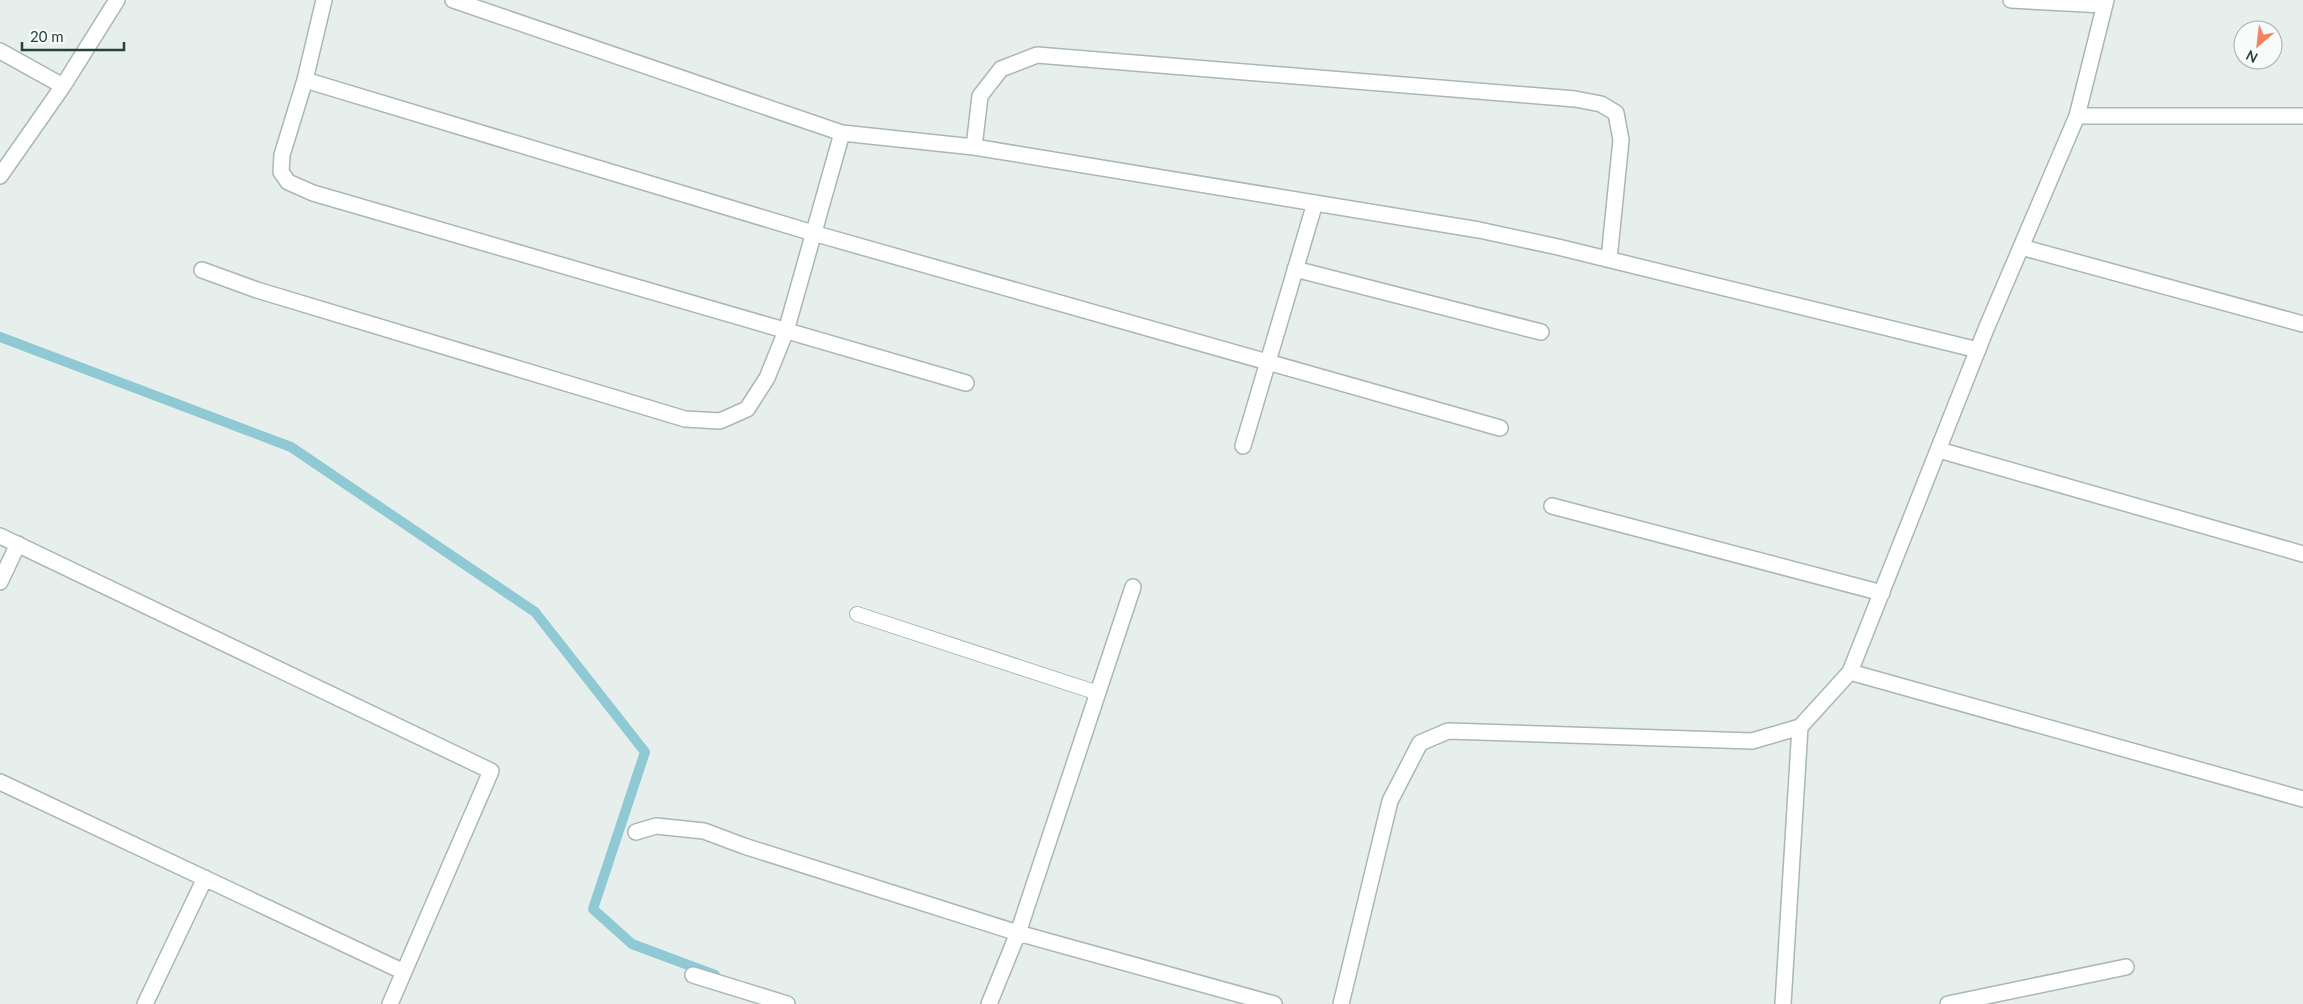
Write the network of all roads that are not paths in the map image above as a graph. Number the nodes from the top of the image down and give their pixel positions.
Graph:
1 (116, 0) edge
2 (324, 0) edge
3 (453, 0) edge
4 (2011, 0) edge
5 (2105, 2) edge
6 (0, 50) edge
7 (305, 80) junction
8 (63, 86) junction
9 (2077, 116) junction
10 (2303, 116) edge
11 (842, 133) junction
12 (974, 148) junction
13 (0, 176) edge
14 (1315, 203) junction
15 (813, 233) junction
16 (2022, 247) junction
17 (1609, 259) junction
18 (1295, 269) junction
19 (202, 270) dead end
20 (2303, 324) edge
21 (786, 331) junction
22 (1541, 332) dead end
23 (1978, 350) junction
24 (1268, 362) junction
25 (966, 382) dead end
26 (1500, 428) dead end
27 (1242, 446) dead end
28 (1939, 450) junction
29 (1552, 506) dead end
30 (0, 536) edge
31 (18, 544) junction
32 (2303, 554) edge
33 (0, 582) edge
34 (1133, 587) dead end
35 (1882, 592) junction
36 (857, 614) dead end
37 (1850, 672) junction
38 (1098, 693) junction
39 (1800, 726) junction
40 (0, 782) edge
41 (2303, 799) edge
42 (636, 832) dead end
43 (205, 878) junction
44 (1018, 933) junction
45 (2126, 967) dead end
46 (404, 972) junction
47 (693, 975) dead end
48 (145, 1004) edge
49 (390, 1004) edge
50 (787, 1004) edge
51 (989, 1004) edge
52 (1274, 1004) edge
53 (1340, 1004) edge
54 (1783, 1004) edge
55 (1948, 1004) edge

1 - 8 street
2 - 7 street
3 - 11 street
4 - 5 street
5 - 9 street
6 - 8 street
7 - 15 street
7 - 21 street
8 - 13 street
9 - 10 street
9 - 16 street
11 - 12 street
11 - 15 street
12 - 14 street
12 - 17 street
14 - 17 street
14 - 18 street
15 - 21 street
15 - 24 street
16 - 20 street
16 - 23 street
17 - 23 street
18 - 22 street
18 - 24 street
19 - 21 street
21 - 25 street
23 - 28 street
24 - 26 street
24 - 27 street
28 - 32 street
28 - 35 street
29 - 35 street
30 - 31 street
31 - 33 street
31 - 46 street
34 - 38 street
35 - 37 street
36 - 38 lane
37 - 39 street
37 - 41 street
38 - 44 street
39 - 53 street
39 - 54 street
40 - 43 street
42 - 44 street
43 - 46 street
43 - 48 street
44 - 51 street
44 - 52 street
45 - 55 street
46 - 49 street
47 - 50 street

